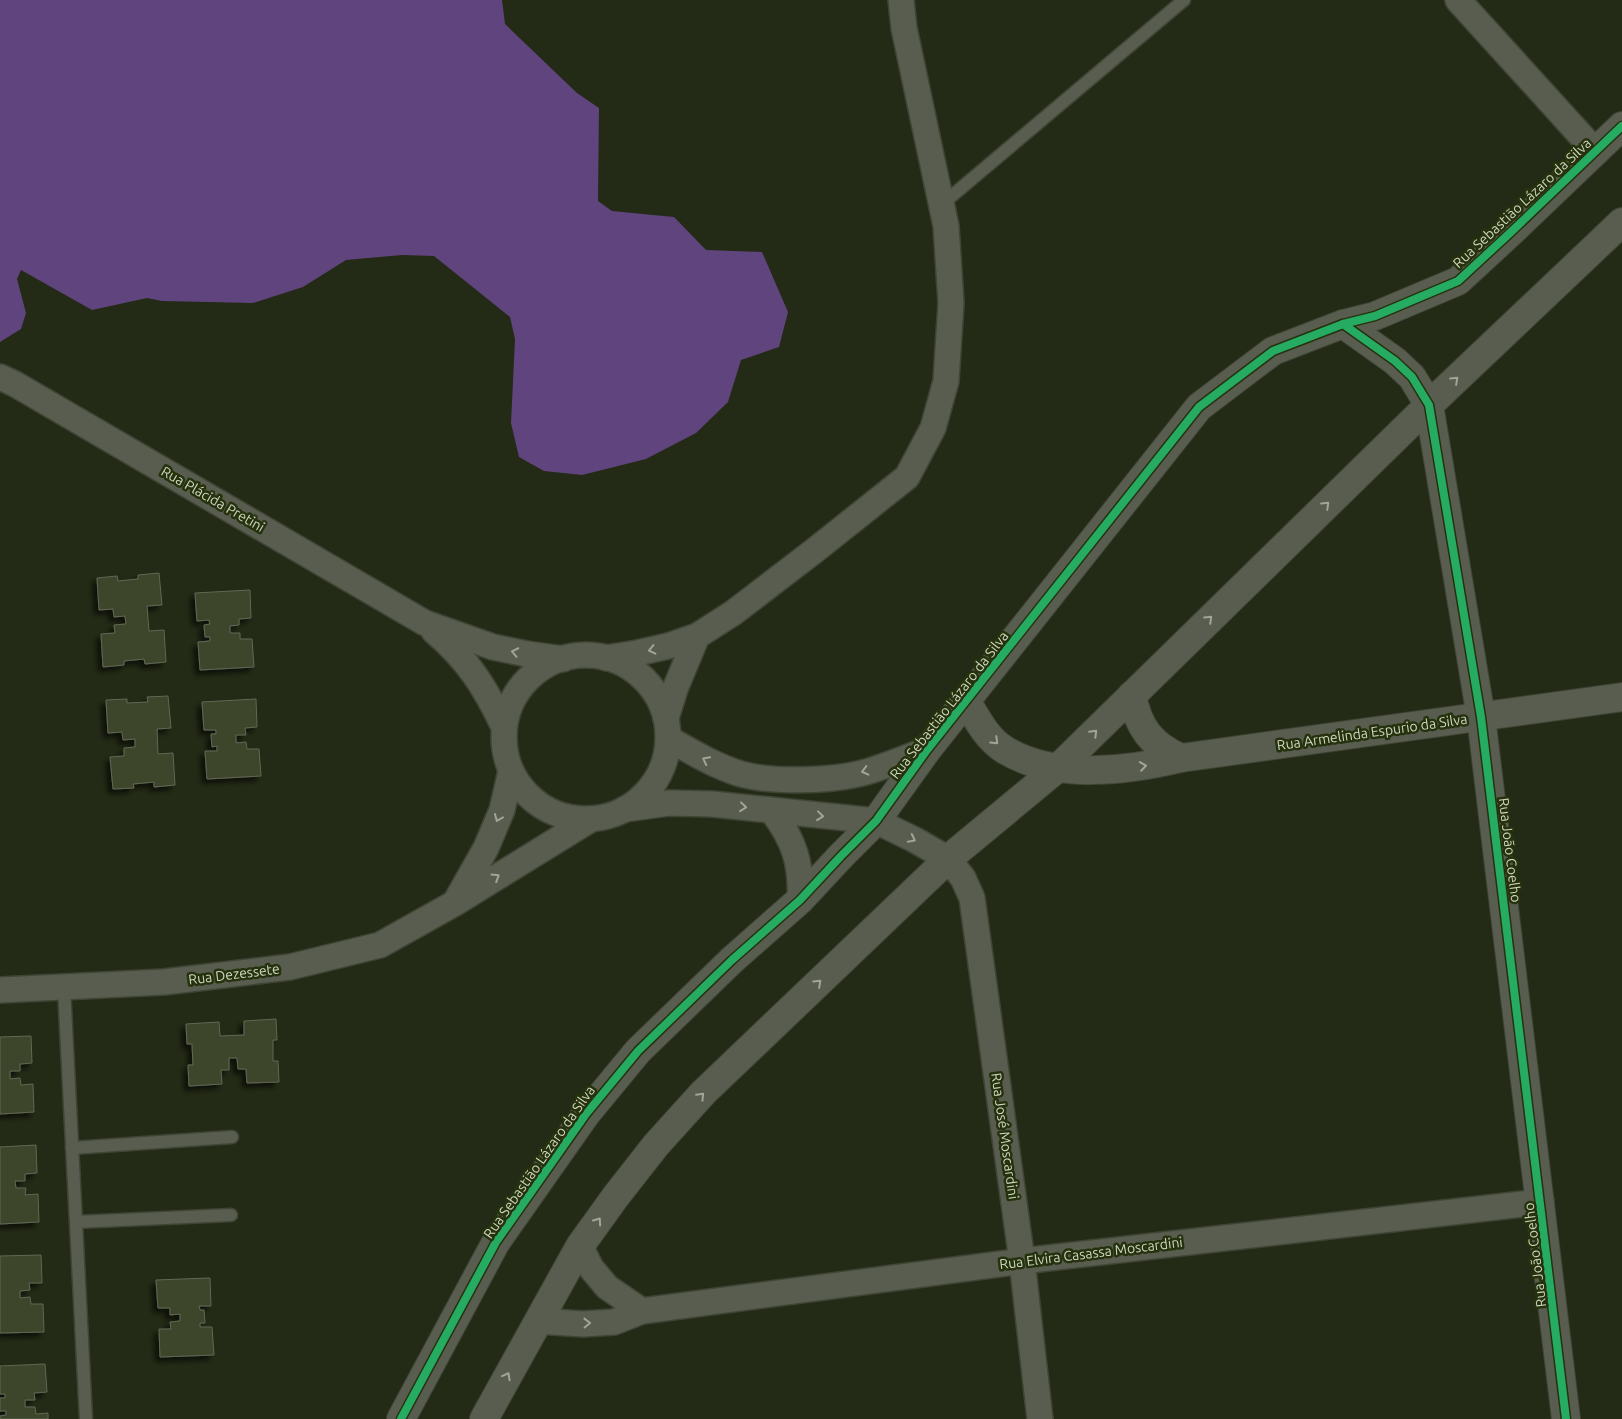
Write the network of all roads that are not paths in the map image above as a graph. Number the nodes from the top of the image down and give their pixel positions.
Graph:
1 (901, 0) edge
2 (1184, 0) edge
3 (1458, 0) edge
4 (1622, 126) edge
5 (1595, 151) junction
6 (941, 204) junction
7 (1622, 222) edge
8 (1343, 324) junction
9 (0, 377) edge
10 (1429, 405) junction
11 (425, 623) junction
12 (697, 636) junction
13 (606, 658) junction
14 (563, 659) junction
15 (1132, 695) junction
16 (1622, 697) edge
17 (967, 702) junction
18 (1481, 717) junction
19 (504, 727) junction
20 (668, 728) junction
21 (927, 750) junction
22 (1182, 758) junction
23 (1059, 768) junction
24 (511, 772) junction
25 (625, 810) junction
26 (772, 810) junction
27 (591, 819) junction
28 (876, 821) junction
29 (948, 859) junction
30 (800, 900) junction
31 (455, 903) junction
32 (64, 988) junction
33 (0, 990) edge
34 (232, 1137) dead end
35 (72, 1148) junction
36 (1541, 1202) junction
37 (231, 1215) dead end
38 (76, 1222) junction
39 (580, 1246) junction
40 (1022, 1261) junction
41 (642, 1311) junction
42 (538, 1321) junction
43 (86, 1419) edge
44 (401, 1419) edge
45 (484, 1419) edge
46 (1040, 1419) edge
47 (1566, 1419) edge

1 - 6 street
2 - 6 lane
3 - 5 street
4 - 5 street, Rua Sebastião Lázaro da Silva
5 - 8 street, Rua Sebastião Lázaro da Silva
6 - 12 street
10 -> 7 street
8 - 10 street, Rua João Coelho
8 - 17 street, Rua Sebastião Lázaro da Silva
9 - 11 street, Rua Plácida Pretini
15 -> 10 street
10 - 18 street, Rua João Coelho
14 -> 11 street, Rua Plácida Pretini
11 - 19 street, Rua Plácida Pretini
12 -> 13 street
12 - 20 street
13 - 14 street
13 - 20 street
14 - 19 street
15 - 22 street
23 -> 15 street
16 - 18 street, Rua Armelinda Espurio da Silva
17 - 21 street, Rua Sebastião Lázaro da Silva
17 -> 23 street, Rua Armelinda Espurio da Silva
18 - 22 street, Rua Armelinda Espurio da Silva
18 - 36 street, Rua João Coelho
19 - 24 street
21 -> 20 street
20 - 25 street
21 - 28 street, Rua Sebastião Lázaro da Silva
23 -> 22 street, Rua Armelinda Espurio da Silva
23 - 29 street
24 - 27 street
24 -> 31 street
25 -> 26 street
25 - 27 street
26 -> 28 street
26 - 30 street
31 -> 27 street, Rua Dezessete
28 -> 29 street
28 - 30 street, Rua Sebastião Lázaro da Silva
39 -> 29 street
29 - 40 street, Rua José Moscardini
30 - 44 street, Rua Sebastião Lázaro da Silva
31 - 32 street, Rua Dezessete
32 - 33 street, Rua Dezessete
32 - 35 lane
34 - 35 lane
35 - 38 lane
36 - 40 street, Rua Elvira Casassa Moscardini
36 - 47 street, Rua João Coelho
37 - 38 lane
38 - 43 lane
39 - 41 street
39 - 42 street
40 - 41 street, Rua Elvira Casassa Moscardini
40 - 46 street, Rua José Moscardini
42 -> 41 street, Rua Elvira Casassa Moscardini
45 -> 42 street

